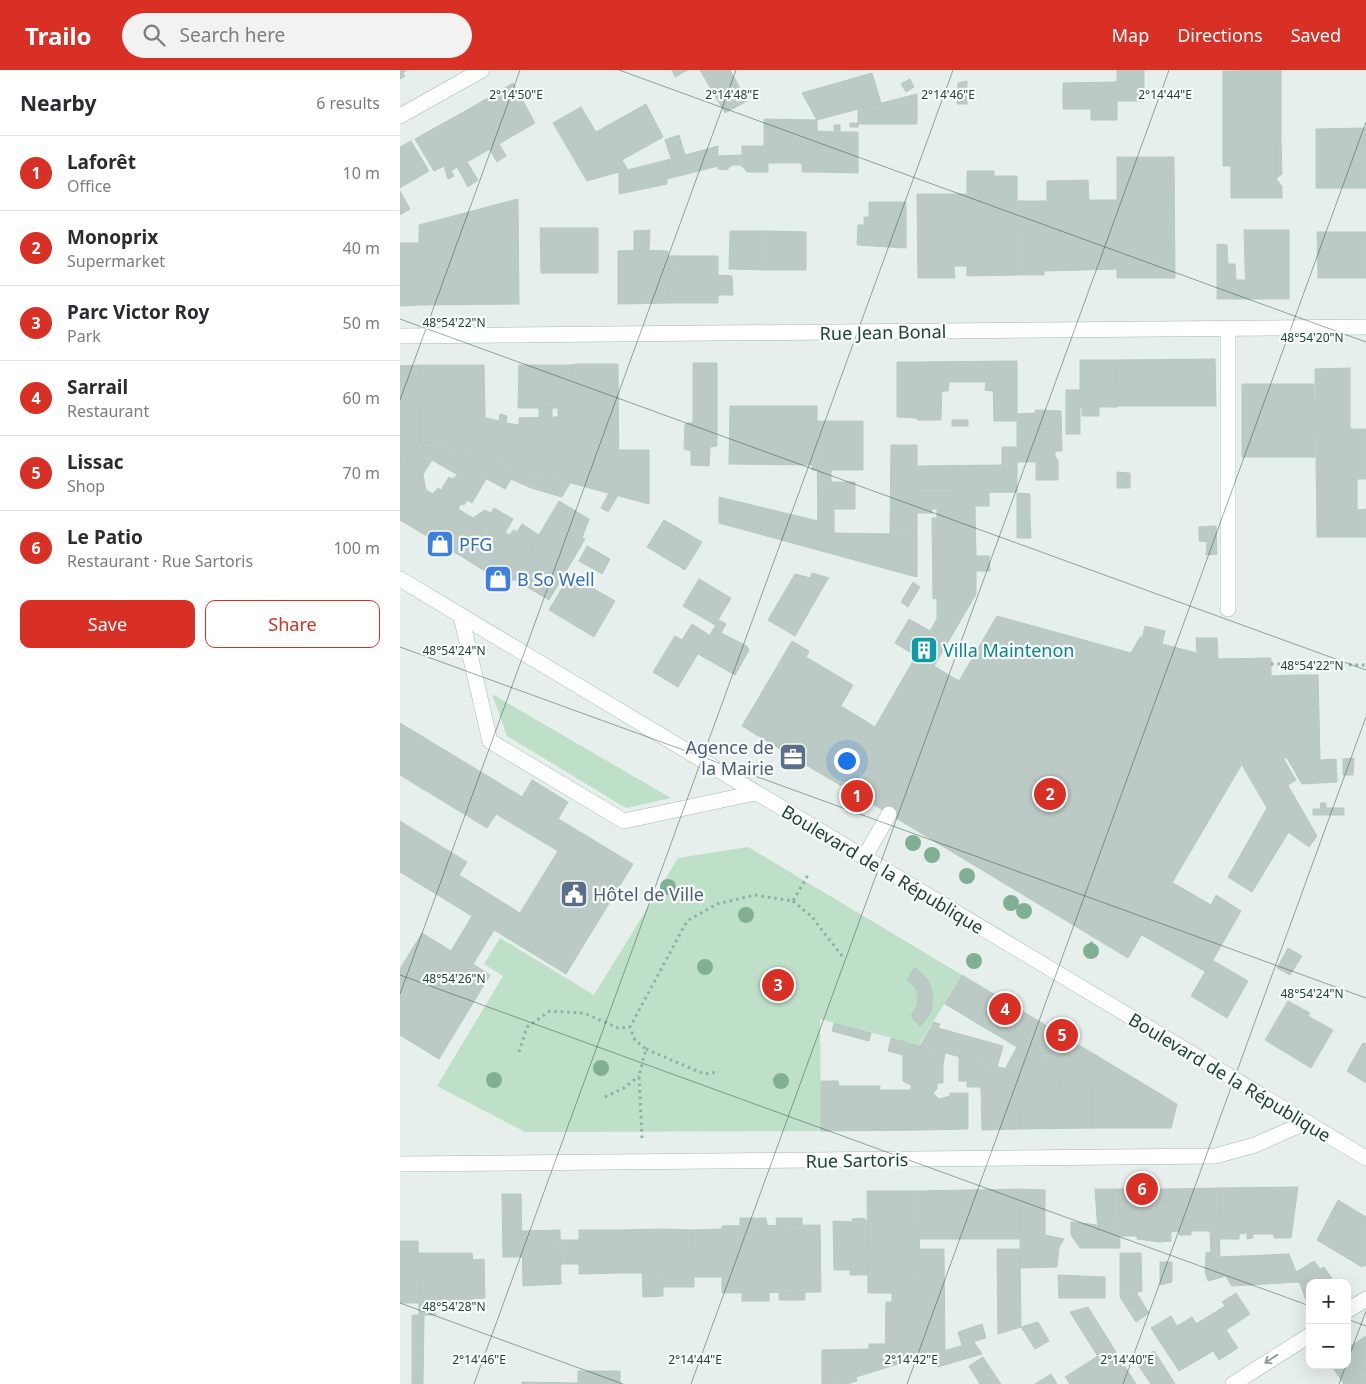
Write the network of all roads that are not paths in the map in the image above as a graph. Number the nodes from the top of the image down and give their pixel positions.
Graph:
1 (482, 70) edge
2 (400, 116) edge
3 (1228, 328) junction
4 (1366, 328) edge
5 (400, 336) edge
6 (400, 579) edge
7 (1228, 609) dead end
8 (461, 616) junction
9 (755, 793) junction
10 (889, 814) dead end
11 (864, 858) junction
12 (1307, 1122) junction
13 (1366, 1158) edge
14 (400, 1164) edge
15 (1366, 1299) edge
16 (1351, 1308) edge
17 (1306, 1338) edge
18 (1233, 1384) edge

1 - 2 street
3 - 4 street, Rue Jean Bonal
3 - 5 street, Rue Jean Bonal
3 - 7 street
6 - 8 street, Boulevard de la République
8 - 9 street, Boulevard de la République
8 - 9 street
9 - 11 street, Boulevard de la République
10 - 11 street
11 - 12 street, Boulevard de la République
12 - 13 street, Boulevard de la République
12 - 14 street, Rue Sartoris
15 - 16 street
17 -> 18 street

